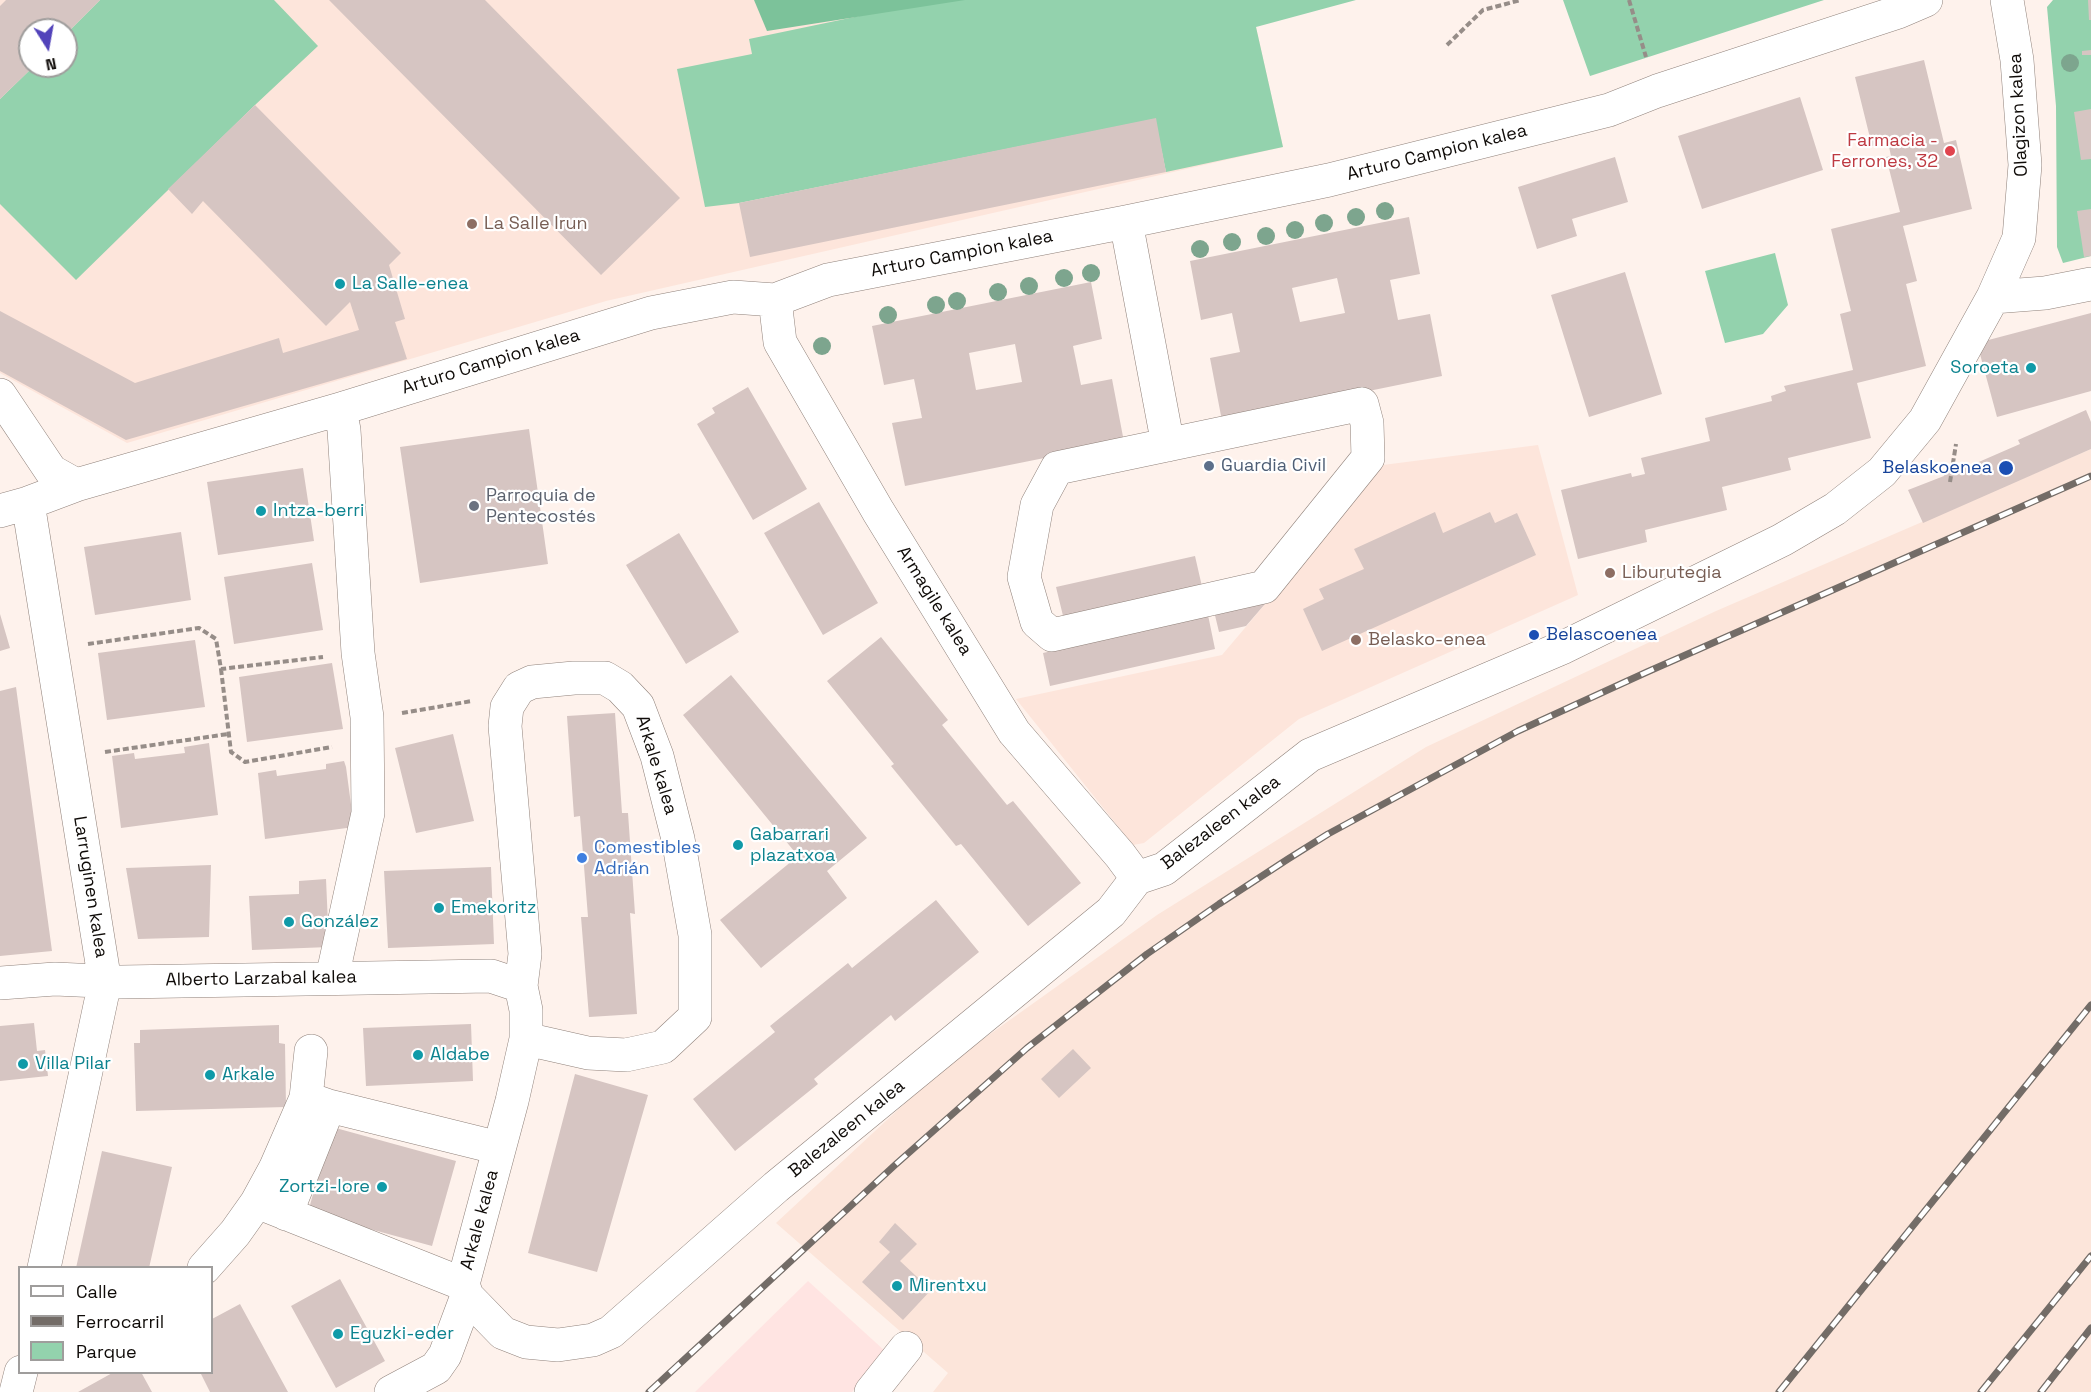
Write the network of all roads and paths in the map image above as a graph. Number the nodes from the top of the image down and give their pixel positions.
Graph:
1 (1521, 0) edge
2 (1629, 0) edge
3 (1926, 0) edge
4 (2007, 0) edge
5 (1447, 45) dead end
6 (1657, 90) junction
7 (1126, 222) junction
8 (2091, 284) edge
9 (1993, 297) junction
10 (775, 300) junction
11 (0, 395) edge
12 (340, 408) junction
13 (1168, 445) junction
14 (76, 485) junction
15 (14, 507) edge
16 (87, 644) dead end
17 (332, 656) dead end
18 (221, 669) junction
19 (459, 704) dead end
20 (432, 709) dead end
21 (228, 734) junction
22 (334, 747) dead end
23 (103, 752) dead end
24 (1137, 878) junction
25 (332, 978) junction
26 (105, 982) junction
27 (0, 983) edge
28 (521, 986) junction
29 (526, 1039) junction
30 (311, 1051) dead end
31 (317, 1102) junction
32 (499, 1148) junction
33 (271, 1208) junction
34 (44, 1266) edge
35 (206, 1266) edge
36 (465, 1290) junction
37 (906, 1348) dead end
38 (20, 1374) edge
39 (16, 1392) edge
40 (391, 1392) edge
41 (871, 1392) edge

1 - 5 path
2 - 6 path
3 - 6 street, Arturo Campion kalea
4 - 9 street, Olagizon kalea
6 - 7 street, Arturo Campion kalea
7 - 10 street, Arturo Campion kalea
7 - 13 street
8 - 9 street
9 - 24 street, Balezaleen kalea
10 - 12 street, Arturo Campion kalea
10 - 24 street, Armagile kalea
11 - 14 street
12 - 14 street, Arturo Campion kalea
12 - 25 street
13 - 13 street
14 - 15 street, Arturo Campion kalea
15 - 26 street, Larruginen kalea
16 - 18 path
17 - 18 path
18 - 21 path
19 - 20 path
21 - 22 path
21 - 23 path
24 - 36 street, Balezaleen kalea
25 - 26 street, Alberto Larzabal kalea
25 - 28 street, Alberto Larzabal kalea
26 - 27 street, Alberto Larzabal kalea
26 - 34 street, Larruginen kalea
28 - 29 street, Arkale kalea
28 - 29 street, Arkale kalea
29 - 32 street, Arkale kalea
30 - 31 street
31 - 32 street
31 - 33 street
32 - 36 street, Arkale kalea
33 - 35 street
33 - 36 street
36 - 40 street, Arkale kalea
37 - 41 street
38 - 39 street

